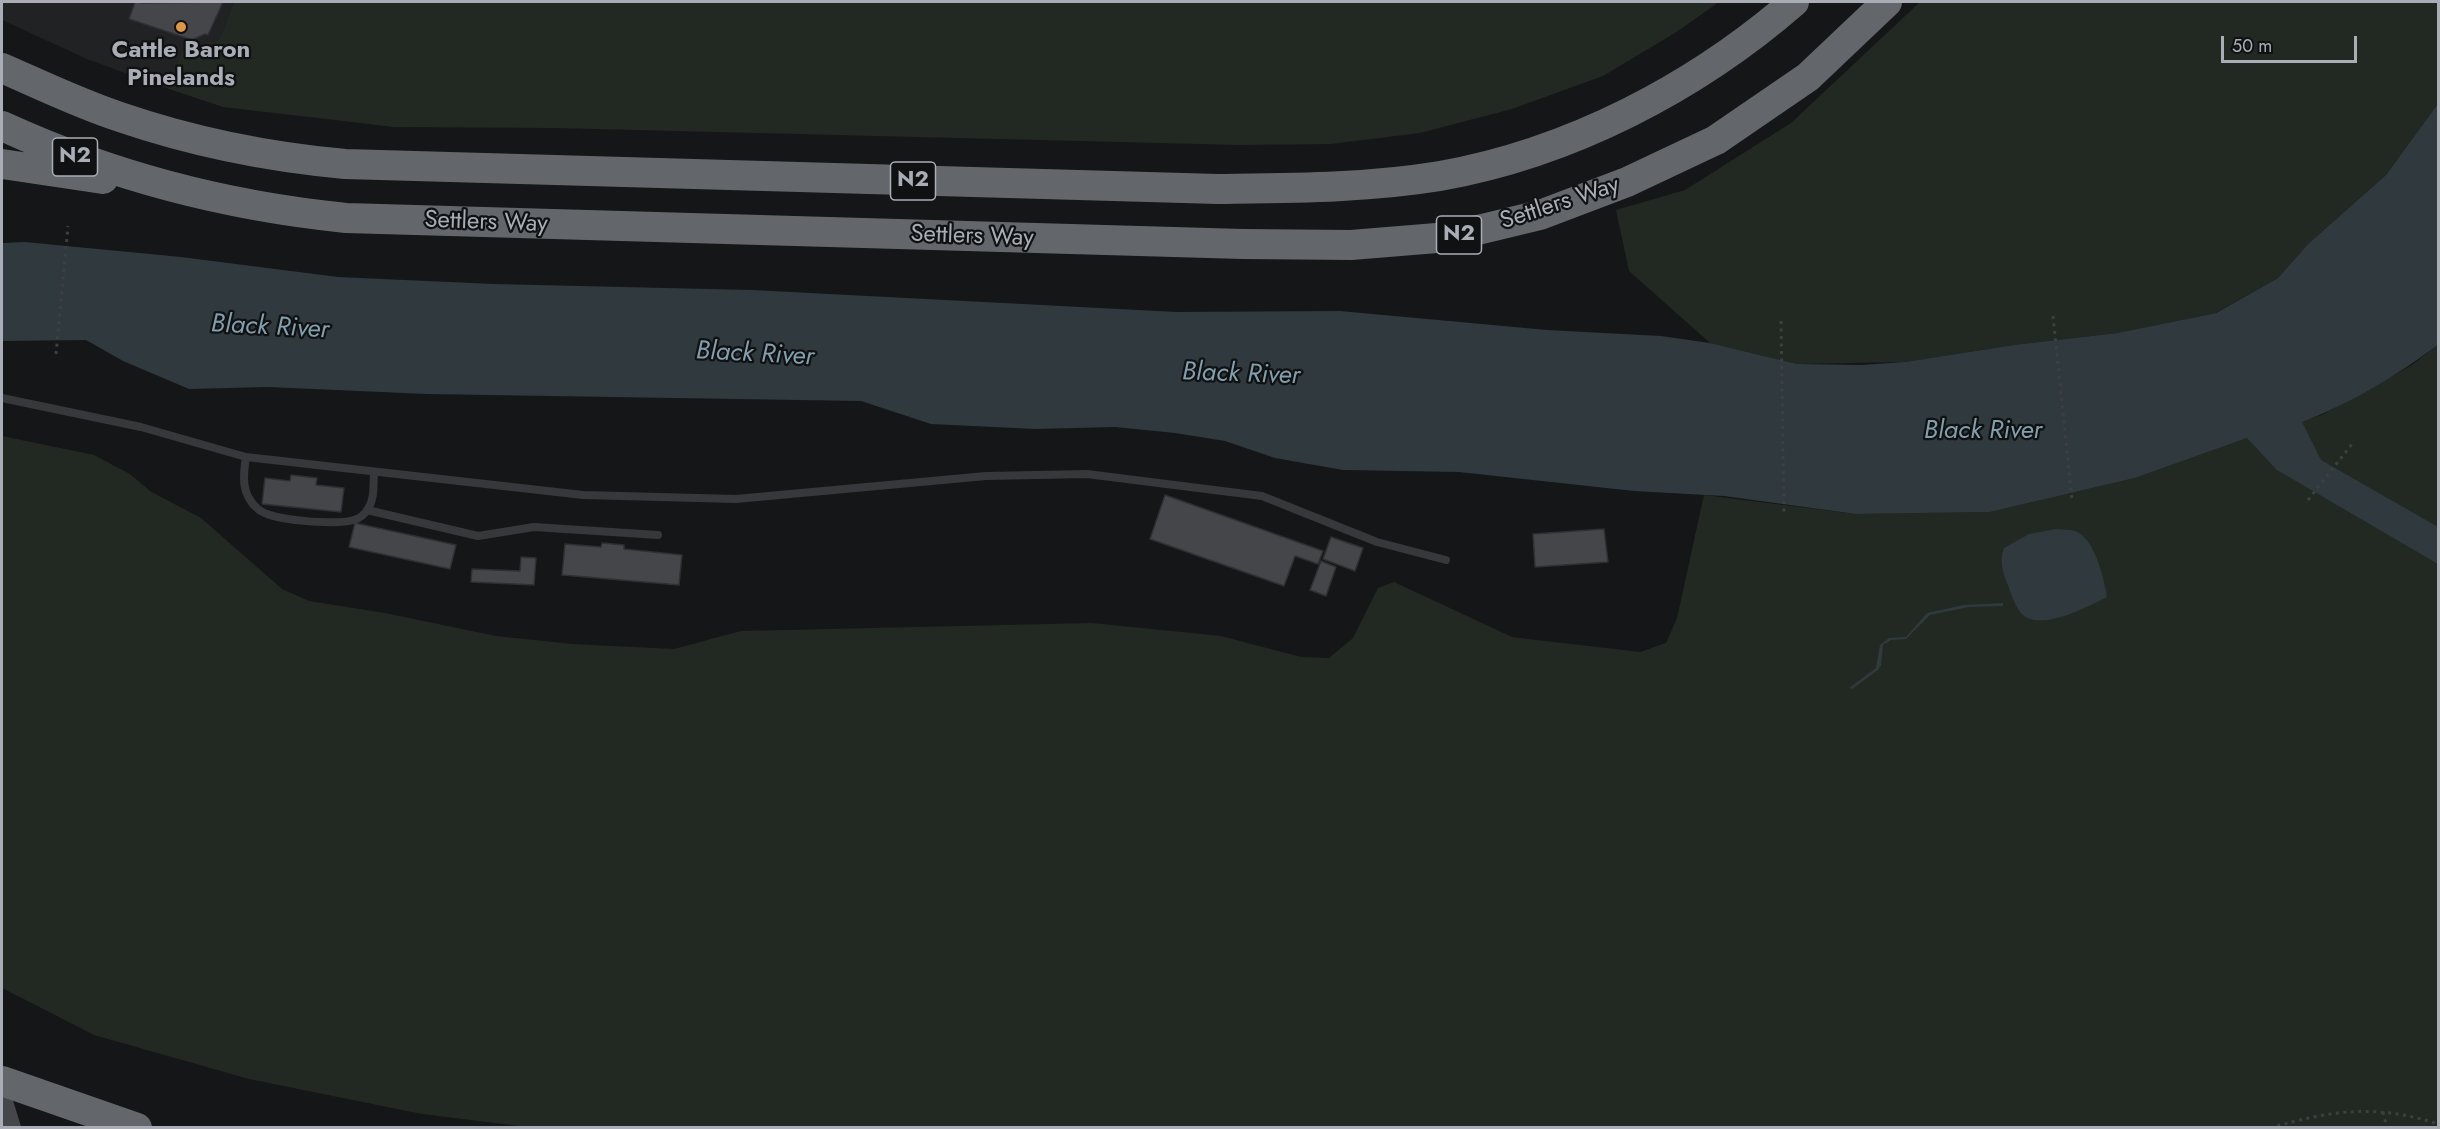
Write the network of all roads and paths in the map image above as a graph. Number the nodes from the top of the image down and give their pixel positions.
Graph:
1 (1794, 2) edge
2 (1887, 2) edge
3 (2, 68) edge
4 (2, 126) edge
5 (2, 164) edge
6 (151, 182) junction
7 (68, 226) dead end
8 (2053, 316) dead end
9 (1781, 321) dead end
10 (57, 354) dead end
11 (2, 398) edge
12 (2352, 444) dead end
13 (246, 457) junction
14 (374, 473) junction
15 (2072, 500) dead end
16 (2308, 500) dead end
17 (368, 510) junction
18 (1784, 515) dead end
19 (658, 535) dead end
20 (1446, 560) dead end
21 (2, 1081) edge
22 (2, 1102) edge
23 (2383, 1112) junction
24 (2439, 1124) edge
25 (10, 1128) edge
26 (137, 1128) edge
27 (2270, 1128) edge
28 (2387, 1128) edge

1 - 3 highway, N2
2 - 6 highway, Settlers Way / N2
4 - 6 highway, Settlers Way / N2
5 - 6 highway
7 - 10 path
8 - 15 path
9 - 18 path
11 - 13 lane
12 - 16 path
13 - 14 lane
13 - 17 lane
14 - 17 lane
14 - 20 lane
17 - 19 lane
21 - 26 highway
22 - 25 main road
23 - 24 path
23 - 27 path
23 - 28 path

